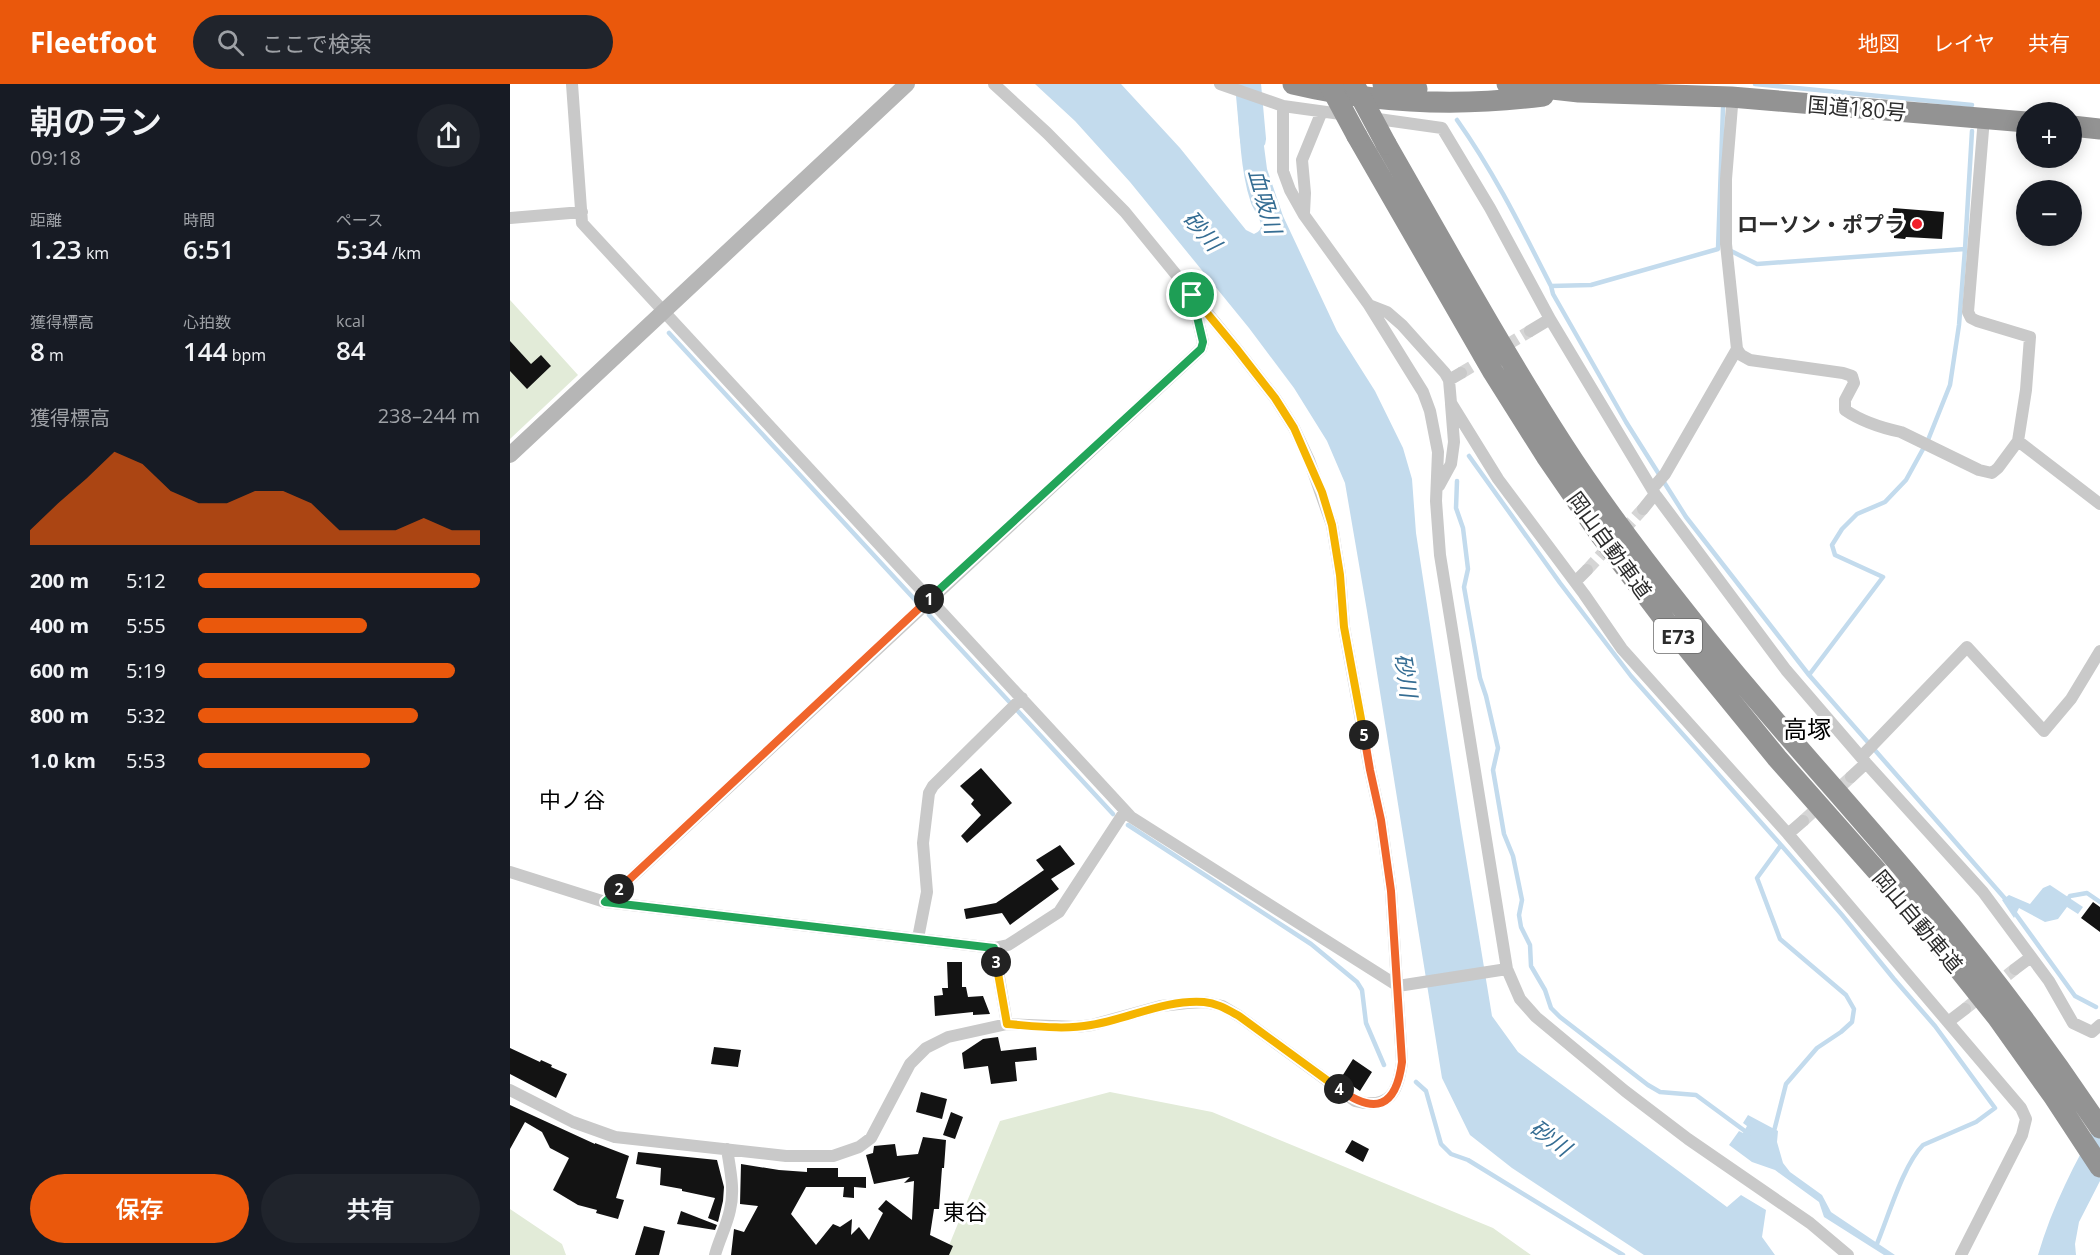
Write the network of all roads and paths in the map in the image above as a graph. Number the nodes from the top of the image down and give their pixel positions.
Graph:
1 (572, 84) edge
2 (907, 84) edge
3 (994, 84) edge
4 (1293, 84) edge
5 (1329, 84) edge
6 (1354, 84) edge
7 (1383, 84) edge
8 (1507, 84) edge
9 (1222, 85) edge
10 (1579, 92) junction
11 (1731, 97) junction
12 (1283, 106) junction
13 (1320, 116) dead end
14 (1984, 118) junction
15 (2016, 121) edge
16 (2082, 127) edge
17 (2100, 129) edge
18 (582, 212) junction
19 (1304, 215) junction
20 (510, 218) edge
21 (1192, 295) junction
22 (1369, 305) junction
23 (664, 312) junction
24 (1550, 319) junction
25 (1530, 331) tunnel mouth
26 (1737, 349) junction
27 (1461, 373) tunnel mouth
28 (1449, 380) junction
29 (1451, 403) junction
30 (2018, 441) junction
31 (510, 455) edge
32 (1657, 485) junction
33 (1437, 491) junction
34 (2100, 504) edge
35 (1643, 509) tunnel mouth
36 (1587, 570) tunnel mouth
37 (1575, 582) junction
38 (929, 599) junction
39 (2100, 651) edge
40 (1017, 704) junction
41 (1868, 753) junction
42 (1851, 777) tunnel mouth
43 (1125, 811) junction
44 (1803, 820) tunnel mouth
45 (1788, 834) junction
46 (510, 872) edge
47 (605, 902) junction
48 (918, 938) junction
49 (994, 948) junction
50 (2031, 957) junction
51 (2015, 969) tunnel mouth
52 (1502, 970) junction
53 (1403, 985) junction
54 (1965, 1009) tunnel mouth
55 (1948, 1022) junction
56 (1007, 1024) junction
57 (2100, 1025) edge
58 (510, 1090) edge
59 (2100, 1128) edge
60 (727, 1149) junction
61 (2100, 1167) edge
62 (715, 1255) edge
63 (1848, 1255) edge
64 (1961, 1255) edge

1 - 18 street
2 - 23 street
3 - 21 street
4 - 10 highway
5 - 61 highway, 岡山自動車道 / E73, bridge
6 - 59 highway, 岡山自動車道 / E73, bridge
7 - 10 highway, 国道180号
8 - 10 highway, 国道180号
9 - 12 street
10 - 11 highway, 国道180号
11 - 14 highway, 国道180号
11 - 26 street
12 - 19 street
12 - 24 street
13 - 19 street
14 - 15 highway, 国道180号
14 - 30 street
16 - 17 highway
18 - 20 street
18 - 23 street
19 - 22 street
21 - 38 street
21 - 53 street
22 - 28 street
22 - 33 street
23 - 31 street
23 - 38 street
24 - 25 street
24 - 32 street
26 - 30 street
26 - 32 street
27 - 28 street
28 - 29 street
29 - 33 street
29 - 37 street
30 - 34 street
32 - 35 street
32 - 41 street
33 - 52 street
36 - 37 street
37 - 45 street
38 - 40 street
38 - 47 street
39 - 41 street
40 - 43 street
40 - 48 street
41 - 42 street
41 - 50 street
43 - 49 street
43 - 53 street
44 - 45 street
45 - 55 street
46 - 47 street
47 - 48 street
48 - 49 street
49 - 56 street
50 - 51 street
50 - 57 street
52 - 53 street
52 - 63 street
53 - 56 street
54 - 55 street
55 - 64 street
56 - 60 street
58 - 60 street
60 - 62 street

